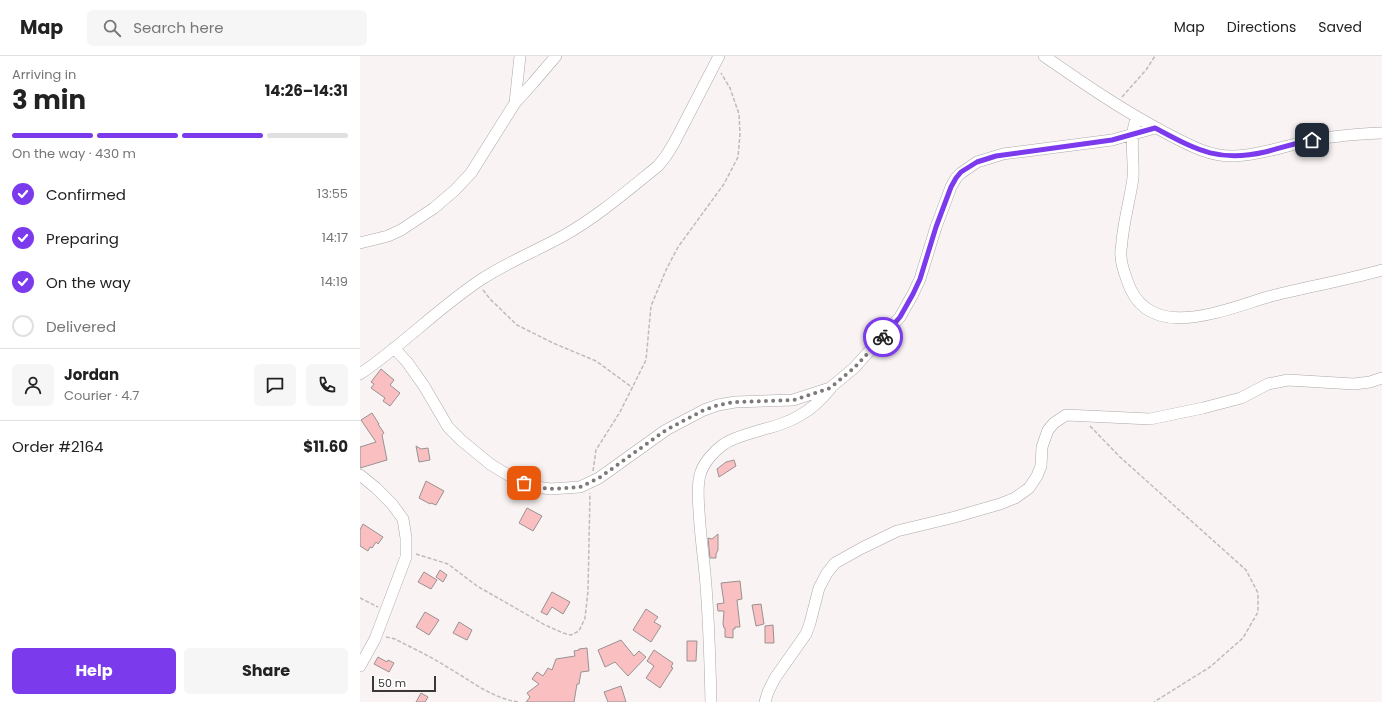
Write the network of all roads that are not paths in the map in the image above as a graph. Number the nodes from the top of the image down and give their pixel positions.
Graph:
1 (520, 56) edge
2 (556, 56) edge
3 (1044, 56) edge
4 (717, 59) edge
5 (514, 103) junction
6 (1136, 118) junction
7 (1155, 128) junction
8 (1132, 133) junction
9 (1382, 133) edge
10 (360, 243) edge
11 (1382, 270) edge
12 (394, 348) junction
13 (360, 374) edge
14 (1382, 378) edge
15 (830, 388) junction
16 (360, 474) edge
17 (360, 666) edge
18 (711, 702) edge
19 (765, 702) edge

1 - 5 street
2 - 5 street
3 - 6 street
4 - 12 street
5 - 10 street
6 - 7 street
6 - 8 street
7 - 8 street
7 - 9 street
8 - 11 street
8 - 15 street
12 - 13 street
12 - 15 street
14 - 19 street
15 - 18 street
16 - 17 street

